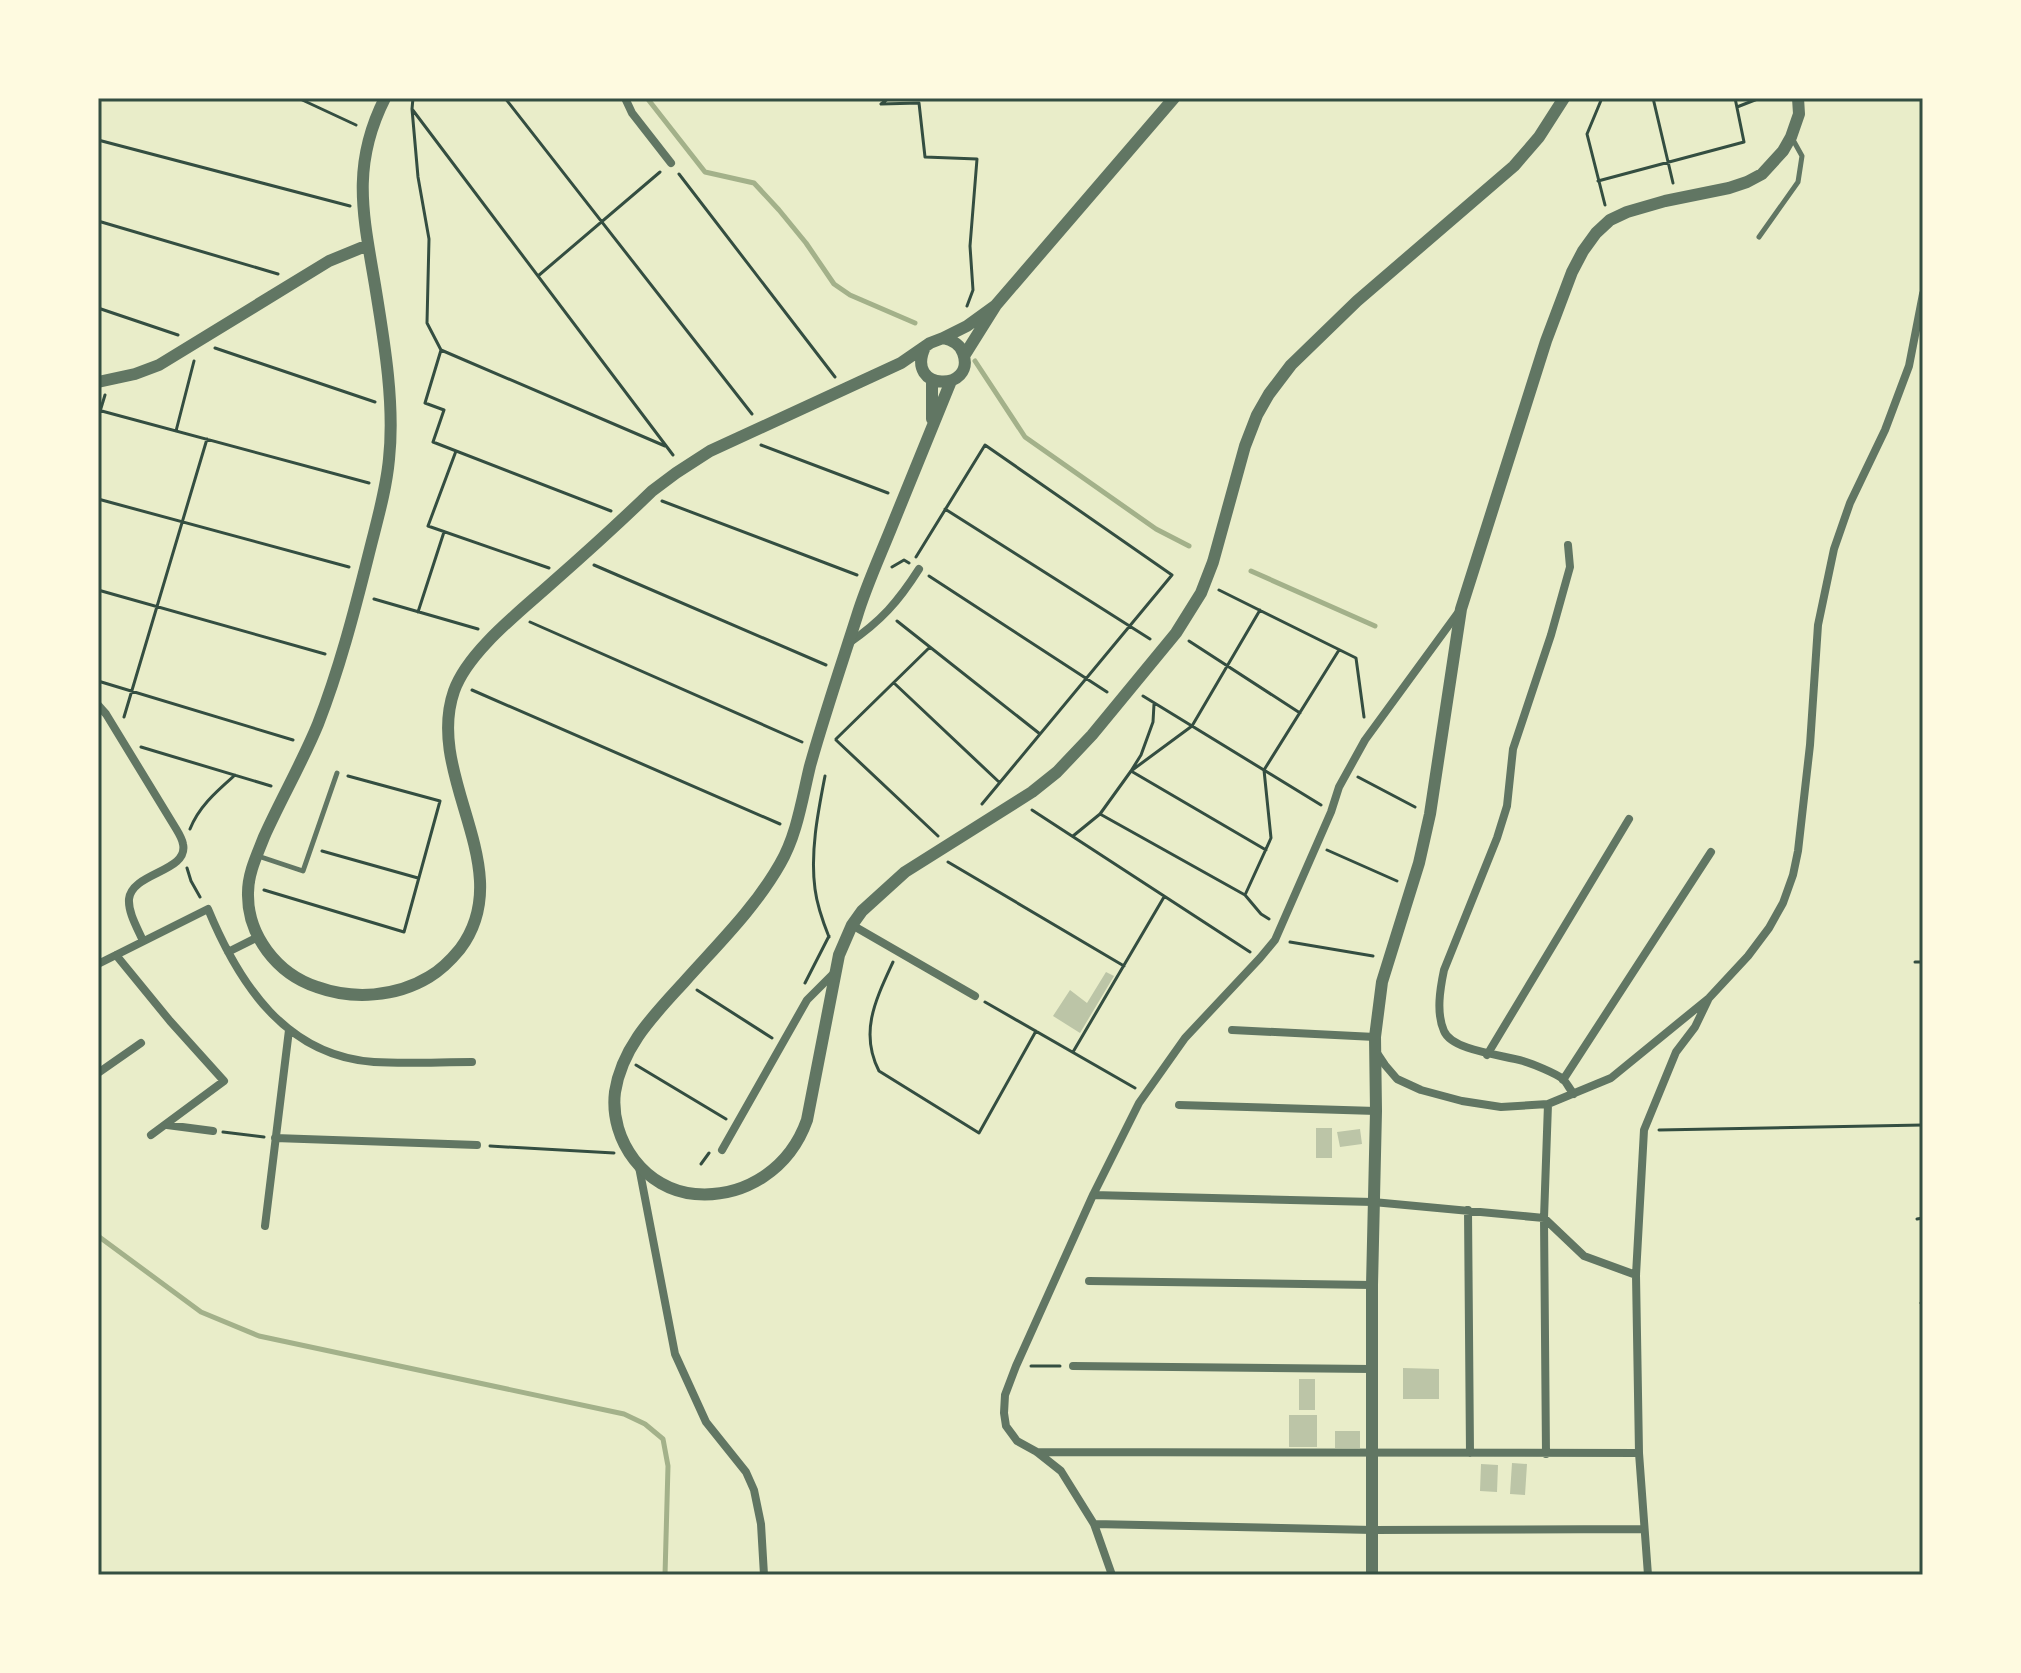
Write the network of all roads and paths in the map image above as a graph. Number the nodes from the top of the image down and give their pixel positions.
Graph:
1 (298, 98) edge
2 (385, 98) edge
3 (413, 98) edge
4 (505, 98) edge
5 (625, 98) edge
6 (889, 98) edge
7 (1174, 98) edge
8 (1564, 98) edge
9 (1602, 98) edge
10 (1653, 98) edge
11 (1735, 98) edge
12 (1760, 98) edge
13 (1798, 98) edge
14 (1737, 107) junction
15 (412, 109) junction
16 (371, 131) junction
17 (1791, 137) junction
18 (98, 140) edge
19 (1668, 162) junction
20 (671, 163) junction
21 (1598, 181) junction
22 (1677, 198) junction
23 (364, 210) junction
24 (1610, 220) junction
25 (98, 221) edge
26 (602, 222) junction
27 (1759, 237) dead end
28 (368, 245) junction
29 (538, 276) junction
30 (297, 280) junction
31 (1923, 294) edge
32 (996, 305) junction
33 (98, 308) edge
34 (958, 332) junction
35 (943, 338) junction
36 (199, 342) junction
37 (925, 347) junction
38 (441, 350) junction
39 (964, 356) junction
40 (882, 373) junction
41 (928, 375) junction
42 (103, 381) edge
43 (951, 381) junction
44 (844, 389) junction
45 (390, 407) junction
46 (99, 411) edge
47 (98, 418) edge
48 (761, 427) junction
49 (931, 430) junction
50 (176, 431) junction
51 (739, 437) junction
52 (207, 439) junction
53 (667, 447) junction
54 (456, 451) junction
55 (683, 468) junction
56 (385, 487) junction
57 (648, 496) junction
58 (98, 499) edge
59 (903, 499) junction
60 (945, 509) junction
61 (625, 517) junction
62 (182, 522) junction
63 (444, 531) junction
64 (1568, 545) dead end
65 (580, 558) junction
66 (916, 567) junction
67 (364, 571) junction
68 (563, 573) junction
69 (870, 580) junction
70 (1205, 583) junction
71 (98, 590) edge
72 (359, 594) junction
73 (157, 607) junction
74 (1461, 609) junction
75 (1260, 610) junction
76 (418, 612) junction
77 (887, 614) junction
78 (516, 616) junction
79 (1129, 626) junction
80 (1176, 633) junction
81 (496, 635) junction
82 (848, 644) junction
83 (930, 647) junction
84 (1164, 648) junction
85 (1339, 650) junction
86 (340, 658) junction
87 (1227, 666) junction
88 (840, 671) junction
89 (1086, 678) junction
90 (98, 681) edge
91 (458, 683) junction
92 (894, 683) junction
93 (1131, 688) junction
94 (132, 691) junction
95 (1120, 700) junction
96 (1154, 703) junction
97 (98, 705) edge
98 (1300, 713) junction
99 (1192, 726) junction
100 (1040, 734) junction
101 (120, 739) junction
102 (836, 740) junction
103 (1365, 740) junction
104 (309, 745) junction
105 (830, 745) dead end
106 (816, 748) junction
107 (1264, 770) junction
108 (1131, 771) junction
109 (1348, 772) junction
110 (337, 773) joint
111 (235, 775) junction
112 (825, 775) dead end
113 (1000, 782) junction
114 (287, 790) junction
115 (1400, 800) dead end
116 (1019, 802) junction
117 (981, 805) dead end
118 (1331, 812) junction
119 (1100, 814) junction
120 (1629, 819) dead end
121 (794, 830) junction
122 (1073, 836) junction
123 (948, 845) junction
124 (1316, 845) junction
125 (184, 846) junction
126 (310, 848) junction
127 (1266, 850) junction
128 (1711, 852) dead end
129 (934, 854) junction
130 (256, 856) junction
131 (418, 878) junction
132 (248, 886) junction
133 (1411, 889) junction
134 (1245, 895) junction
135 (1165, 896) junction
136 (208, 909) junction
137 (852, 925) junction
138 (1281, 927) junction
139 (258, 937) junction
140 (1275, 940) junction
141 (143, 941) junction
142 (897, 951) junction
143 (228, 952) junction
144 (116, 955) junction
145 (839, 955) junction
146 (1260, 958) junction
147 (1389, 959) junction
148 (1915, 962) dead end
149 (1923, 962) edge
150 (98, 964) edge
151 (1124, 966) junction
152 (835, 972) junction
153 (684, 982) junction
154 (975, 996) joint
155 (1709, 998) junction
156 (289, 1030) junction
157 (1232, 1030) dead end
158 (1036, 1031) junction
159 (776, 1041) dead end
160 (141, 1043) dead end
161 (1374, 1043) junction
162 (1073, 1052) junction
163 (1487, 1055) junction
164 (624, 1057) junction
165 (472, 1062) dead end
166 (98, 1073) edge
167 (1563, 1080) junction
168 (1145, 1094) junction
169 (1574, 1094) junction
170 (1548, 1104) junction
171 (1179, 1105) dead end
172 (1376, 1111) junction
173 (732, 1123) dead end
174 (166, 1125) junction
175 (1923, 1125) edge
176 (1644, 1130) junction
177 (213, 1131) joint
178 (151, 1135) dead end
179 (275, 1138) junction
180 (477, 1145) joint
181 (722, 1150) dead end
182 (630, 1154) junction
183 (639, 1166) junction
184 (1093, 1195) junction
185 (1373, 1202) junction
186 (1468, 1210) junction
187 (1544, 1218) junction
188 (1923, 1218) edge
189 (1917, 1219) dead end
190 (265, 1226) dead end
191 (1636, 1275) junction
192 (1089, 1281) dead end
193 (1372, 1285) junction
194 (1016, 1366) junction
195 (1073, 1366) joint
196 (1372, 1369) junction
197 (1037, 1452) junction
198 (1470, 1453) junction
199 (1639, 1453) junction
200 (1371, 1454) junction
201 (1546, 1454) junction
202 (1094, 1524) junction
203 (1643, 1529) junction
204 (1373, 1530) junction
205 (764, 1575) edge
206 (1112, 1575) edge
207 (1372, 1575) edge
208 (1648, 1575) edge

1 - 16 path
2 - 16 street
3 - 15 path
4 - 26 path
5 - 20 street
6 - 34 path
7 - 32 street
8 - 70 street
9 - 21 path
10 - 19 path
11 - 14 path
12 - 14 path
13 - 17 street
14 - 19 path
15 - 29 path
15 - 38 path
16 - 23 street
17 - 22 street
17 - 27 lane
18 - 23 path
19 - 21 path
19 - 22 path
20 - 26 path
20 - 44 path
21 - 24 path
22 - 24 street
23 - 28 street
24 - 74 street
25 - 30 path
26 - 29 path
26 - 48 path
28 - 30 street
28 - 45 street
29 - 53 path
30 - 36 street
31 - 155 street
32 - 34 street
32 - 39 street
33 - 36 path
34 - 35 street
35 - 37 street
35 - 39 street
36 - 42 street
36 - 45 path
36 - 50 path
37 - 40 street
37 - 41 street
38 - 53 path
38 - 54 path
39 - 43 street
40 - 41 street
40 - 44 street
41 - 43 street
41 - 49 street
42 - 46 path
43 - 49 street
44 - 48 street
45 - 56 street
46 - 47 path
46 - 50 path
48 - 51 street
49 - 59 street
50 - 52 path
51 - 55 street
51 - 59 path
52 - 56 path
52 - 62 path
53 - 55 path
54 - 61 path
54 - 63 path
55 - 57 street
56 - 67 street
57 - 61 street
57 - 69 path
58 - 62 path
59 - 69 street
60 - 66 path
60 - 79 path
60 - 79 path
61 - 65 street
62 - 67 path
62 - 73 path
63 - 68 path
63 - 76 path
64 - 163 street
65 - 68 street
65 - 88 path
66 - 69 path
66 - 77 street
66 - 89 path
67 - 72 street
68 - 78 street
69 - 82 street
70 - 75 path
70 - 80 street
71 - 73 path
72 - 76 path
72 - 86 street
73 - 86 path
73 - 94 path
74 - 103 street
74 - 133 street
75 - 85 path
75 - 87 path
76 - 81 path
77 - 82 street
77 - 83 path
78 - 81 street
78 - 106 path
79 - 84 path
79 - 89 path
80 - 84 street
80 - 87 path
81 - 91 street
82 - 88 street
83 - 92 path
83 - 100 path
84 - 93 street
85 - 98 path
85 - 103 path
86 - 104 street
87 - 98 path
87 - 99 path
88 - 106 street
89 - 95 path
89 - 100 path
90 - 94 path
91 - 121 path
91 - 139 street
92 - 102 path
92 - 113 path
93 - 95 street
93 - 96 path
94 - 101 path
94 - 104 path
95 - 116 street
96 - 99 path
96 - 108 path
97 - 101 street
98 - 107 path
99 - 107 path
99 - 108 path
100 - 113 path
101 - 111 path
101 - 125 street
102 - 105 path
102 - 123 path
103 - 109 street
104 - 114 street
106 - 121 street
107 - 118 path
107 - 127 path
108 - 119 path
108 - 127 path
109 - 115 path
109 - 118 street
110 - 126 lane
110 - 131 path
111 - 114 path
111 - 125 path
112 - 145 path
113 - 117 path
114 - 130 street
116 - 122 path
116 - 123 street
118 - 124 street
119 - 122 path
119 - 134 path
120 - 163 street
121 - 153 street
122 - 135 path
123 - 129 street
124 - 133 path
124 - 138 street
125 - 136 path
125 - 141 street
126 - 130 lane
126 - 131 path
127 - 134 path
128 - 167 street
129 - 137 street
129 - 151 path
130 - 132 street
131 - 132 path
132 - 139 street
133 - 147 street
134 - 138 path
135 - 146 path
135 - 151 path
136 - 141 street
136 - 143 street
137 - 142 street
137 - 145 street
138 - 140 street
139 - 143 street
140 - 146 street
140 - 147 path
141 - 144 street
142 - 154 street
142 - 158 path
143 - 156 street
144 - 150 street
144 - 174 street
145 - 152 street
146 - 168 street
147 - 161 street
148 - 149 path
151 - 162 path
152 - 181 street
152 - 183 street
153 - 159 path
153 - 164 street
154 - 158 path
155 - 169 street
155 - 176 street
156 - 165 street
156 - 179 street
157 - 161 street
158 - 162 path
160 - 166 street
161 - 170 street
161 - 172 street
162 - 168 path
163 - 167 street
164 - 173 path
164 - 182 street
167 - 169 street
168 - 184 street
169 - 170 street
170 - 187 street
171 - 172 street
172 - 185 street
174 - 177 street
174 - 178 street
175 - 176 path
176 - 191 street
177 - 179 path
179 - 180 street
179 - 190 street
180 - 182 path
182 - 183 street
183 - 205 street
184 - 185 street
184 - 194 street
185 - 186 street
185 - 193 street
186 - 187 street
186 - 198 street
187 - 191 street
187 - 201 street
188 - 189 path
191 - 199 street
192 - 193 street
193 - 196 street
194 - 195 path
194 - 197 street
195 - 196 street
196 - 200 street
197 - 200 street
197 - 202 street
198 - 200 street
198 - 201 street
199 - 201 street
199 - 203 street
200 - 204 street
202 - 204 street
202 - 206 street
203 - 204 street
203 - 208 street
204 - 207 street

